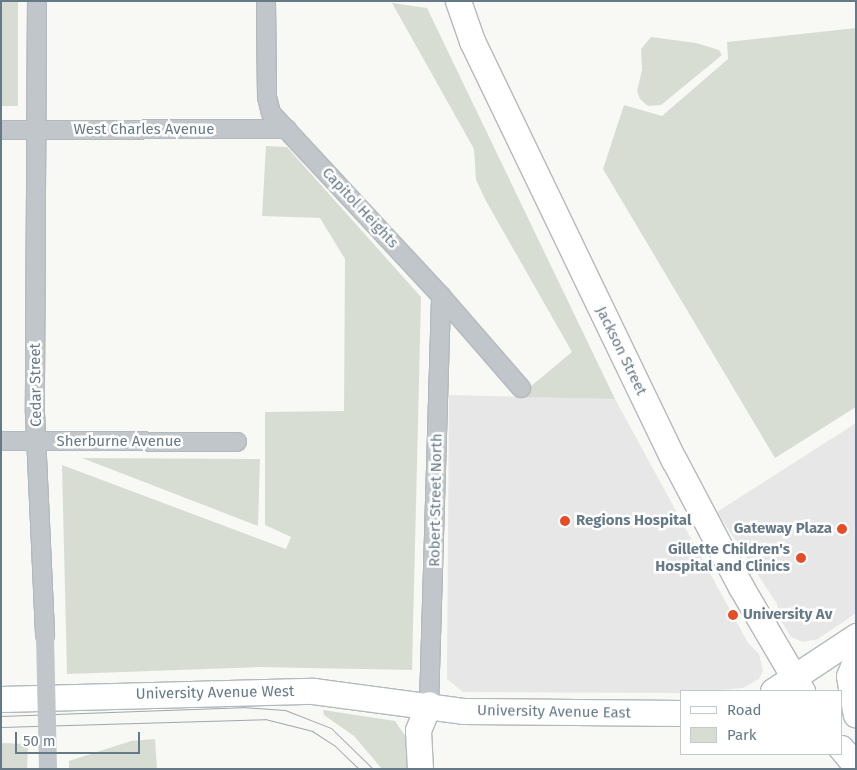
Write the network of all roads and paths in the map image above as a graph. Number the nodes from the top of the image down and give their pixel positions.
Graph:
1 (37, 1) edge
2 (266, 1) edge
3 (458, 1) edge
4 (287, 129) junction
5 (1, 130) edge
6 (35, 130) junction
7 (441, 296) junction
8 (521, 388) dead end
9 (1, 441) edge
10 (37, 442) junction
11 (237, 442) dead end
12 (856, 636) edge
13 (856, 660) edge
14 (798, 684) edge
15 (777, 690) edge
16 (1, 699) edge
17 (429, 704) junction
18 (680, 713) edge
19 (856, 714) edge
20 (842, 749) edge
21 (856, 766) edge
22 (48, 769) edge
23 (420, 769) edge
24 (436, 769) edge

1 - 6 street, Cedar Street
2 - 4 street, Capitol Heights
3 - 14 street, Jackson Street
4 - 6 street, West Charles Avenue
4 - 7 street, Capitol Heights
5 - 6 street, West Charles Avenue
6 - 10 street, Cedar Street
7 - 8 street, Capitol Heights
7 - 17 street, Robert Street North
9 - 10 street, Sherburne Avenue
10 - 11 street, Sherburne Avenue
10 - 22 street, Cedar Street, bridge
12 - 14 street
13 - 19 street
14 - 15 street
16 - 17 street, University Avenue West
17 - 18 street, University Avenue East
17 - 23 street, Robert Street North
17 - 24 street, Robert Street North
20 - 21 street

